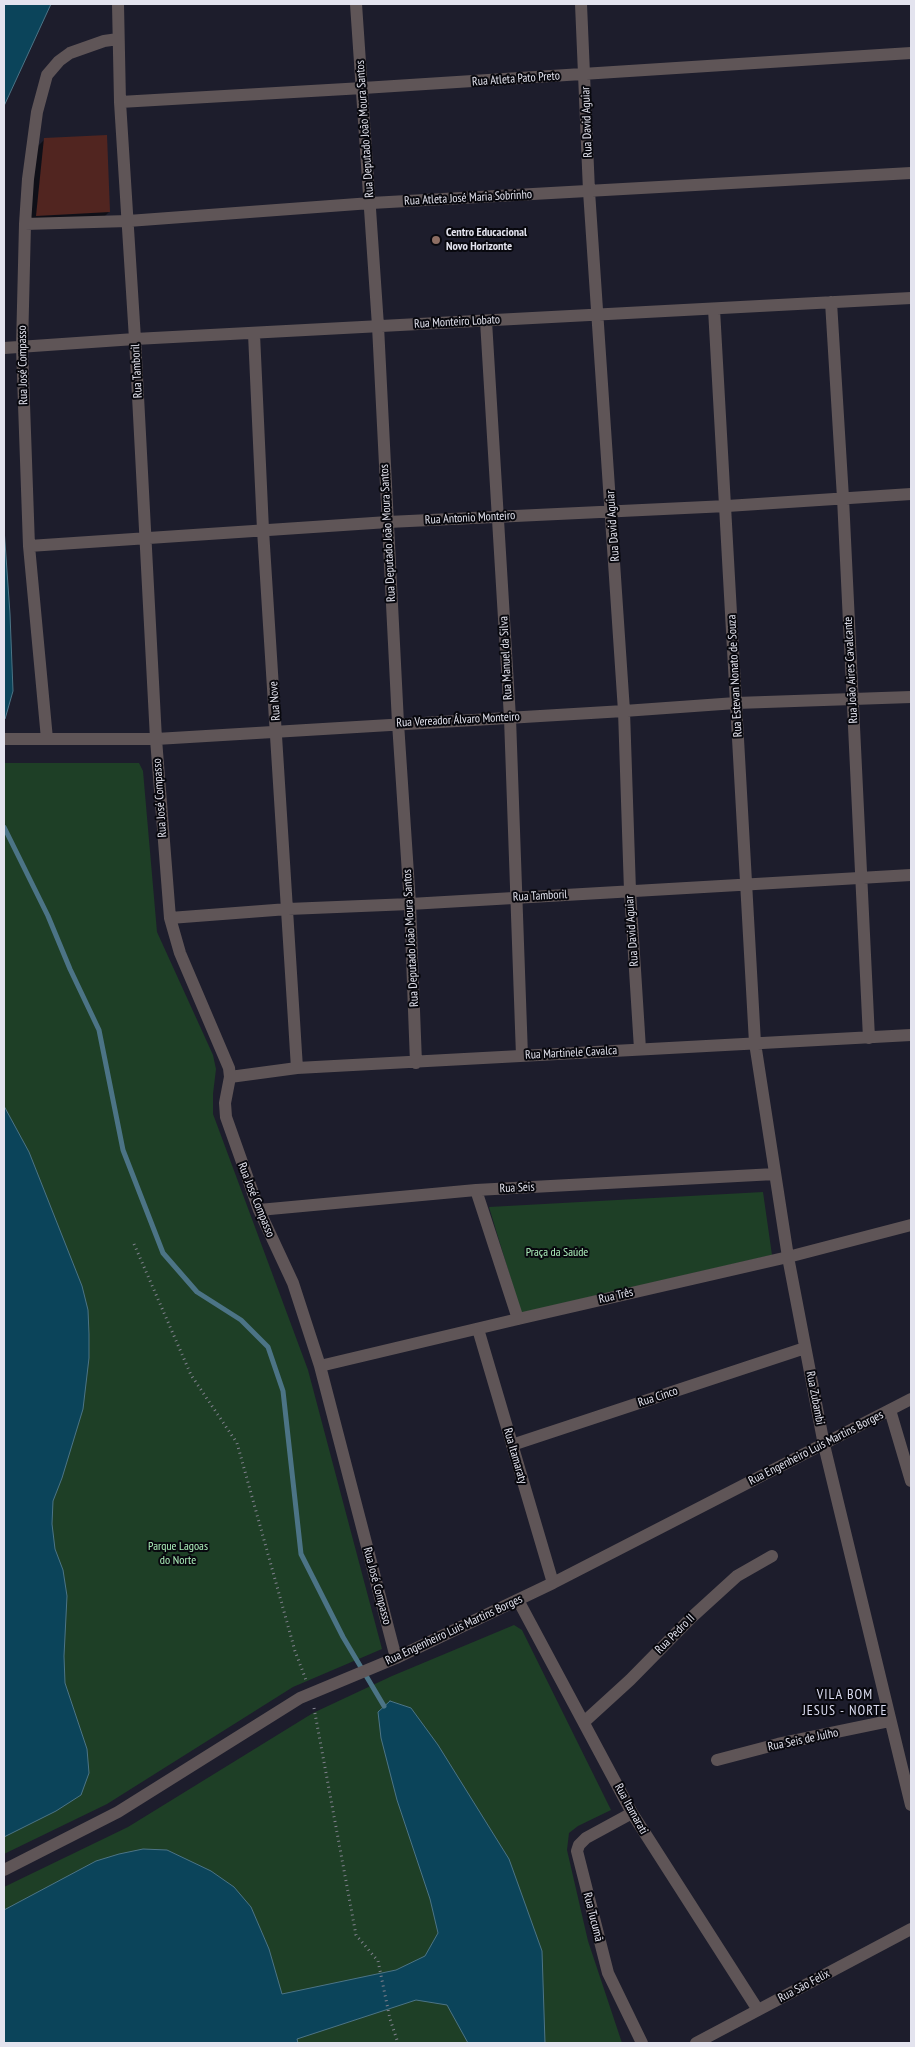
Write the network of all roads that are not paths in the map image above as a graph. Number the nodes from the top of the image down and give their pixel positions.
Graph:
1 (118, 4) edge
2 (356, 4) edge
3 (581, 4) edge
4 (118, 39) junction
5 (911, 53) edge
6 (585, 74) junction
7 (363, 88) junction
8 (120, 102) junction
9 (911, 173) edge
10 (589, 191) junction
11 (371, 204) junction
12 (128, 222) junction
13 (25, 224) junction
14 (911, 298) edge
15 (831, 302) junction
16 (714, 309) junction
17 (598, 314) junction
18 (486, 321) junction
19 (378, 326) junction
20 (254, 334) junction
21 (135, 339) junction
22 (22, 347) junction
23 (4, 348) edge
24 (911, 494) edge
25 (843, 498) junction
26 (726, 506) junction
27 (612, 511) junction
28 (498, 518) junction
29 (388, 522) junction
30 (263, 530) junction
31 (146, 538) junction
32 (29, 546) junction
33 (911, 696) edge
34 (853, 698) junction
35 (736, 703) junction
36 (624, 712) junction
37 (510, 718) junction
38 (398, 723) junction
39 (277, 731) junction
40 (4, 738) edge
41 (156, 738) junction
42 (47, 739) junction
43 (911, 875) edge
44 (860, 878) junction
45 (748, 884) junction
46 (630, 891) junction
47 (517, 897) junction
48 (410, 904) junction
49 (288, 909) junction
50 (170, 918) junction
51 (911, 1035) edge
52 (869, 1038) junction
53 (755, 1044) junction
54 (640, 1049) junction
55 (522, 1056) junction
56 (416, 1063) junction
57 (297, 1068) junction
58 (230, 1077) junction
59 (775, 1174) junction
60 (476, 1190) junction
61 (259, 1210) junction
62 (911, 1225) edge
63 (788, 1257) junction
64 (518, 1318) junction
65 (478, 1329) junction
66 (805, 1348) junction
67 (320, 1366) junction
68 (911, 1399) edge
69 (890, 1410) junction
70 (512, 1445) junction
71 (824, 1445) junction
72 (911, 1481) edge
73 (772, 1556) dead end
74 (553, 1583) junction
75 (518, 1600) junction
76 (396, 1658) junction
77 (889, 1721) junction
78 (584, 1722) junction
79 (718, 1760) dead end
80 (911, 1805) edge
81 (632, 1813) junction
82 (4, 1870) edge
83 (911, 1929) edge
84 (758, 2010) junction
85 (642, 2043) edge
86 (696, 2043) edge

1 - 4 street, Rua Tamboril
2 - 7 street, Rua Deputado João Moura Santos
3 - 6 street, Rua David Aguiar
4 - 8 street, Rua Tamboril
4 - 13 street, Rua José Compasso
5 - 6 street, Rua Atleta Pato Preto
6 - 7 street, Rua Atleta Pato Preto
6 - 10 street, Rua David Aguiar
7 - 8 street, Rua Atleta Pato Preto
7 - 11 street, Rua Deputado João Moura Santos
8 - 12 street, Rua Tamboril
9 - 10 street, Rua Atleta José Maria Sobrinho
10 - 11 street, Rua Atleta José Maria Sobrinho
10 - 17 street, Rua David Aguiar
11 - 12 street, Rua Atleta José Maria Sobrinho
11 - 19 street, Rua Deputado João Moura Santos
12 - 13 street, Rua Atleta José Maria Sobrinho
12 - 21 street, Rua Tamboril
13 - 22 street, Rua José Compasso
14 - 15 street, Rua Monteiro Lobato
15 - 16 street, Rua Monteiro Lobato
15 - 25 street, Rua João Aires Cavalcante
16 - 17 street, Rua Monteiro Lobato
16 - 26 street, Rua Estevan Nonato de Souza
17 - 18 street, Rua Monteiro Lobato
17 - 27 street, Rua David Aguiar
18 - 19 street, Rua Monteiro Lobato
18 - 28 street, Rua Manuel da Silva
19 - 20 street, Rua Monteiro Lobato
19 - 29 street, Rua Deputado João Moura Santos
20 - 21 street, Rua Monteiro Lobato
20 - 30 street, Rua Nove
21 - 22 street, Rua Monteiro Lobato
21 - 31 street, Rua Tamboril
22 - 23 street, Rua Monteiro Lobato
22 - 32 street, Rua José Compasso
24 - 25 street, Rua Antonio Monteiro
25 - 26 street, Rua Antonio Monteiro
25 - 34 street, Rua João Aires Cavalcante
26 - 27 street, Rua Antonio Monteiro
26 - 35 street, Rua Estevan Nonato de Souza
27 - 28 street, Rua Antonio Monteiro
27 - 36 street, Rua David Aguiar
28 - 29 street, Rua Antonio Monteiro
28 - 37 street, Rua Manuel da Silva
29 - 30 street, Rua Antonio Monteiro
29 - 38 street, Rua Deputado João Moura Santos
30 - 31 street, Rua Antonio Monteiro
30 - 39 street, Rua Nove
31 - 32 street, Rua Antonio Monteiro
31 - 41 street, Rua Tamboril
32 - 42 street, Rua José Compasso
33 - 34 street, Rua Vereador Álvaro Monteiro
34 - 35 street, Rua Vereador Álvaro Monteiro
34 - 44 street, Rua João Aires Cavalcante
35 - 36 street, Rua Vereador Álvaro Monteiro
35 - 45 street, Rua Estevan Nonato de Souza
36 - 37 street, Rua Vereador Álvaro Monteiro
36 - 46 street, Rua David Aguiar
37 - 38 street, Rua Vereador Álvaro Monteiro
37 - 47 street, Rua Manuel da Silva
38 - 39 street, Rua Vereador Álvaro Monteiro
38 - 48 street, Rua Deputado João Moura Santos
39 - 41 street, Rua Vereador Álvaro Monteiro
39 - 49 street, Rua Nove
40 - 42 street, Rua Vereador Álvaro Monteiro
41 - 42 street, Rua Vereador Álvaro Monteiro
41 - 50 street, Rua José Compasso
43 - 44 street, Rua Tamboril
44 - 45 street, Rua Tamboril
44 - 52 street, Rua João Aires Cavalcante
45 - 46 street, Rua Tamboril
45 - 53 street, Rua Estevan Nonato de Souza
46 - 47 street, Rua Tamboril
46 - 54 street, Rua David Aguiar
47 - 48 street, Rua Tamboril
47 - 55 street, Rua Manuel da Silva
48 - 49 street, Rua Tamboril
48 - 56 street, Rua Deputado João Moura Santos
49 - 50 street, Rua Tamboril
49 - 57 street, Rua Nove
50 - 58 street, Rua José Compasso
51 - 52 street, Rua Martinele Cavalca
52 - 53 street, Rua Martinele Cavalca
53 - 54 street, Rua Martinele Cavalca
53 - 59 street, Rua Zubambi
54 - 55 street, Rua Martinele Cavalca
55 - 56 street, Rua Martinele Cavalca
56 - 57 street, Rua Martinele Cavalca
57 - 58 street, Rua Martinele Cavalca
58 - 61 street, Rua José Compasso
59 - 60 street, Rua Seis
59 - 63 street, Rua Zubambi
60 - 61 street, Rua Seis
60 - 64 street
61 - 67 street, Rua José Compasso
62 - 63 street, Rua Três
63 - 64 street, Rua Três
63 - 66 street, Rua Zubambi
64 - 65 street, Rua Três
65 - 67 street, Rua Três
65 - 70 street, Rua Itamaraty
66 - 70 street, Rua Cinco
66 - 71 street, Rua Zubambi
67 - 76 street, Rua José Compasso
68 - 69 street, Rua Engenheiro Luis Martins Borges
69 - 71 street, Rua Engenheiro Luis Martins Borges
69 - 72 street
70 - 74 street, Rua Itamaraty
71 - 74 street, Rua Engenheiro Luis Martins Borges
71 - 77 street, Rua Zubambi
73 - 78 street, Rua Pedro II
74 - 75 street, Rua Engenheiro Luis Martins Borges
75 - 76 street, Rua Engenheiro Luis Martins Borges
75 - 78 street, Rua Itamarati
76 - 82 street, Rua Engenheiro Luis Martins Borges
77 - 79 street, Rua Seis de Julho
77 - 80 street, Rua Zubambi
78 - 81 street, Rua Itamarati
81 - 84 street, Rua Itamarati
81 - 85 street, Rua Tucumã
83 - 84 street, Rua São Felix
84 - 86 street, Rua São Felix

